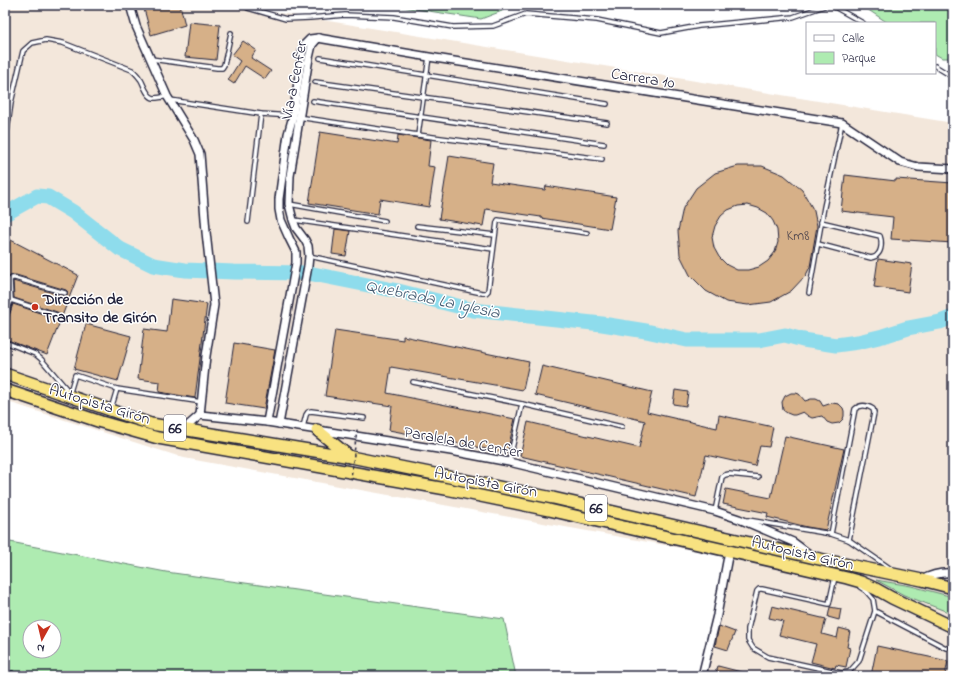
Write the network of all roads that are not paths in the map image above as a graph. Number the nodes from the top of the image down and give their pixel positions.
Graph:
1 (130, 5) edge
2 (244, 5) edge
3 (827, 5) edge
4 (831, 5) edge
5 (861, 22) edge
6 (231, 33) dead end
7 (318, 38) joint
8 (320, 58) dead end
9 (429, 58) junction
10 (150, 59) junction
11 (936, 67) edge
12 (426, 75) junction
13 (953, 77) edge
14 (316, 82) dead end
15 (169, 98) junction
16 (423, 98) junction
17 (313, 101) dead end
18 (607, 104) dead end
19 (261, 114) junction
20 (297, 117) junction
21 (420, 117) junction
22 (608, 123) dead end
23 (842, 123) junction
24 (418, 135) junction
25 (604, 144) dead end
26 (5, 146) edge
27 (602, 159) dead end
28 (953, 169) edge
29 (289, 204) junction
30 (293, 220) junction
31 (385, 221) dead end
32 (248, 222) dead end
33 (821, 222) junction
34 (417, 226) dead end
35 (586, 233) dead end
36 (495, 236) junction
37 (818, 244) junction
38 (493, 249) junction
39 (309, 256) junction
40 (5, 280) edge
41 (10, 280) junction
42 (65, 293) dead end
43 (809, 293) dead end
44 (10, 300) junction
45 (56, 315) dead end
46 (5, 318) edge
47 (5, 342) edge
48 (5, 374) edge
49 (413, 382) dead end
50 (117, 389) junction
51 (5, 390) edge
52 (71, 395) junction
53 (202, 402) junction
54 (522, 404) junction
55 (111, 410) junction
56 (200, 415) junction
57 (364, 418) dead end
58 (267, 422) junction
59 (279, 424) junction
60 (622, 427) dead end
61 (303, 428) junction
62 (184, 429) junction
63 (317, 430) junction
64 (351, 457) junction
65 (509, 462) junction
66 (758, 477) dead end
67 (715, 511) junction
68 (739, 519) junction
69 (831, 534) junction
70 (849, 540) junction
71 (729, 551) junction
72 (815, 558) junction
73 (953, 573) edge
74 (835, 575) junction
75 (900, 575) junction
76 (847, 578) junction
77 (927, 581) junction
78 (953, 588) edge
79 (953, 593) edge
80 (892, 598) junction
81 (875, 612) junction
82 (953, 620) edge
83 (953, 627) edge
84 (946, 648) dead end
85 (702, 676) edge

1 - 10 street
2 - 3 lane
4 - 5 lane
6 - 10 lane
7 - 9 street, Carrera 10
7 - 20 street, Vía a Cenfer
8 - 12 lane
9 - 12 lane
9 - 23 street, Carrera 10
10 - 15 street
11 - 13 lane
12 - 16 lane
12 - 18 lane
14 - 16 lane
15 - 19 lane
15 - 26 lane
15 - 53 street
16 - 21 lane
16 - 22 lane
17 - 21 lane
19 - 20 lane
19 - 32 lane
20 - 24 lane
20 - 29 street, Vía a Cenfer
20 - 58 street, Vía a Cenfer
21 - 24 lane
21 - 25 lane
23 - 28 street, Carrera 10
23 - 33 lane
24 - 27 lane
29 - 30 street, Vía a Cenfer
29 - 31 lane
30 - 38 lane
30 - 39 street, Vía a Cenfer
33 - 37 lane
33 - 37 lane
34 - 36 lane
35 - 36 lane
36 - 38 lane
37 - 43 lane
38 - 39 lane
39 - 59 street, Vía a Cenfer
40 - 41 lane
41 - 42 lane
41 - 44 lane
44 - 45 lane
44 - 46 lane
47 - 52 lane
48 - 52 highway, Autopista Girón / 66
49 - 54 lane
50 - 52 lane
50 - 53 lane
50 - 55 lane
51 - 71 highway, Autopista Girón / 66
52 - 55 highway, Autopista Girón / 66
53 - 56 street
54 - 60 lane
54 - 65 lane
55 - 62 highway, Autopista Girón / 66
56 - 58 street, Paralela de Cenfer
56 - 62 street
57 - 61 lane
58 - 59 street, Paralela de Cenfer
59 - 61 street, Paralela de Cenfer
61 - 63 street, Paralela de Cenfer
62 - 64 highway, Autopista Girón / 66
63 - 64 highway
63 - 65 street, Paralela de Cenfer
64 - 72 highway, Autopista Girón / 66
65 - 67 street, Paralela de Cenfer
66 - 67 lane
67 - 68 street, Paralela de Cenfer
68 - 69 lane, Paralela de Cenfer
68 - 72 street, Paralela de Cenfer
69 - 70 lane, Paralela de Cenfer
69 - 70 lane
70 - 75 lane, Paralela de Cenfer
71 - 74 highway, Autopista Girón / 66
71 - 85 street
72 - 75 highway, Autopista Girón / 66
73 - 77 street
74 - 76 highway, Autopista Girón / 66
74 - 81 lane
75 - 77 highway, Autopista Girón / 66
76 - 80 highway, Autopista Girón / 66
76 - 81 lane
77 - 78 highway, Autopista Girón / 66
77 - 79 highway
80 - 82 highway
80 - 83 highway, Autopista Girón / 66
81 - 84 lane

